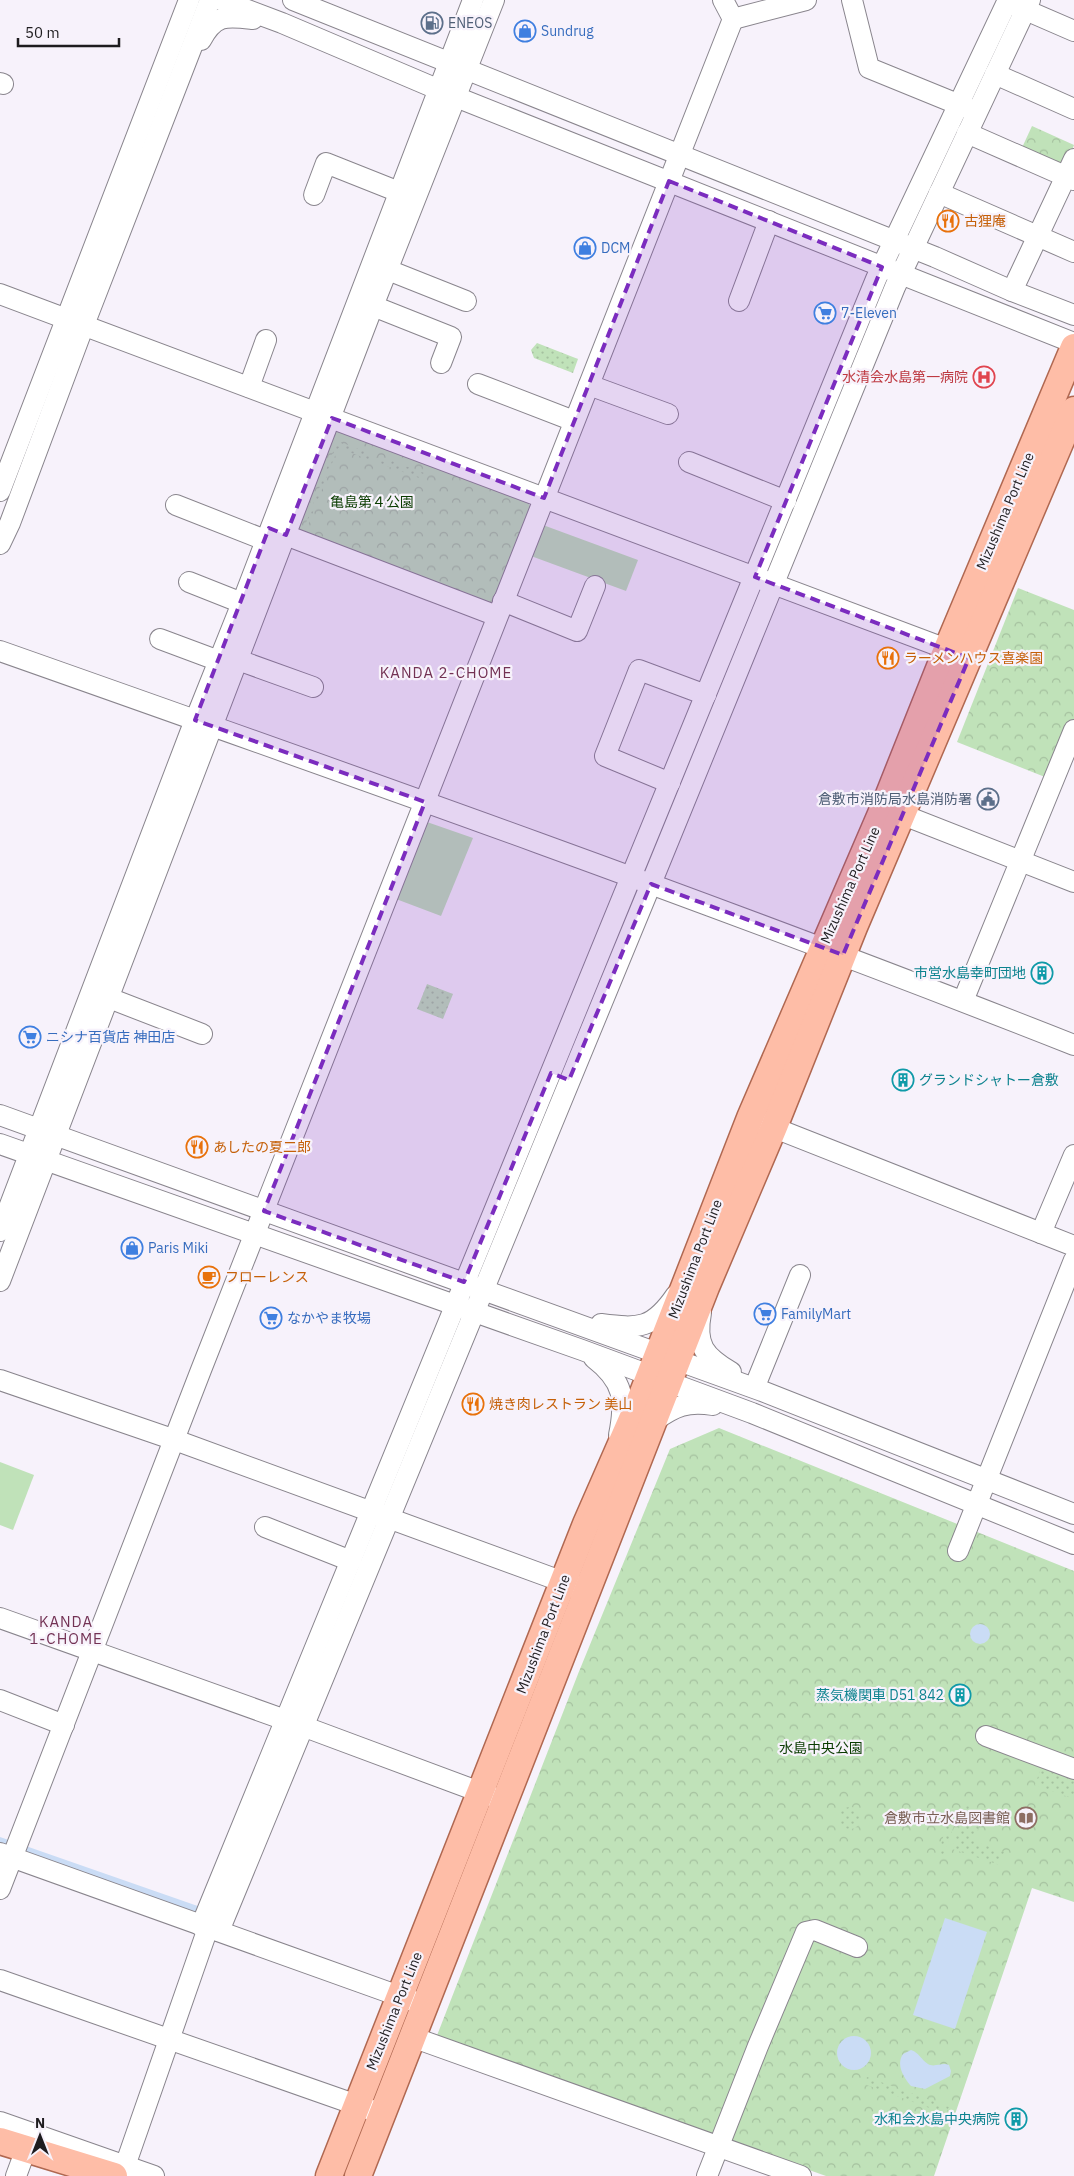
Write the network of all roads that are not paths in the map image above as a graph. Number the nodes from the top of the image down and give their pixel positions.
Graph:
1 (172, 0) edge
2 (188, 0) edge
3 (210, 0) edge
4 (221, 0) edge
5 (293, 0) edge
6 (474, 0) edge
7 (494, 0) edge
8 (723, 0) edge
9 (806, 0) edge
10 (852, 0) edge
11 (1015, 3) edge
12 (320, 5) edge
13 (733, 19) junction
14 (282, 23) junction
15 (1074, 30) edge
16 (458, 66) junction
17 (161, 73) junction
18 (995, 74) junction
19 (180, 80) junction
20 (447, 94) junction
21 (968, 108) junction
22 (1074, 109) edge
23 (967, 133) junction
24 (679, 155) junction
25 (1071, 172) edge
26 (669, 181) junction
27 (399, 192) junction
28 (939, 193) junction
29 (314, 196) dead end
30 (770, 221) junction
31 (1038, 236) junction
32 (894, 241) junction
33 (913, 248) junction
34 (1074, 252) edge
35 (882, 266) junction
36 (388, 270) junction
37 (900, 275) junction
38 (1012, 291) junction
39 (0, 294) edge
40 (466, 301) dead end
41 (739, 301) dead end
42 (374, 306) junction
43 (1074, 315) edge
44 (66, 318) junction
45 (84, 325) junction
46 (266, 340) dead end
47 (1074, 343) edge
48 (1074, 347) edge
49 (441, 364) dead end
50 (478, 384) dead end
51 (589, 385) junction
52 (249, 387) junction
53 (1074, 410) edge
54 (668, 414) dead end
55 (323, 415) junction
56 (574, 420) junction
57 (689, 462) dead end
58 (0, 491) edge
59 (544, 498) junction
60 (786, 501) junction
61 (176, 505) dead end
62 (276, 534) junction
63 (0, 544) edge
64 (764, 581) junction
65 (189, 582) dead end
66 (595, 586) dead end
67 (242, 602) junction
68 (500, 608) junction
69 (160, 639) dead end
70 (0, 651) edge
71 (958, 653) junction
72 (228, 661) junction
73 (313, 687) dead end
74 (708, 711) junction
75 (205, 723) junction
76 (1074, 730) edge
77 (670, 783) junction
78 (425, 802) junction
79 (894, 811) junction
80 (1020, 861) junction
81 (632, 876) junction
82 (1074, 882) edge
83 (651, 884) junction
84 (833, 951) junction
85 (109, 998) junction
86 (963, 1001) junction
87 (202, 1034) dead end
88 (1074, 1045) edge
89 (560, 1076) junction
90 (0, 1115) edge
91 (750, 1118) junction
92 (774, 1127) junction
93 (48, 1132) junction
94 (0, 1144) edge
95 (1074, 1155) edge
96 (38, 1158) junction
97 (511, 1197) junction
98 (264, 1211) junction
99 (0, 1231) edge
100 (1041, 1233) junction
101 (255, 1236) junction
102 (1074, 1246) edge
103 (1074, 1260) edge
104 (800, 1275) dead end
105 (0, 1281) edge
106 (464, 1282) junction
107 (696, 1283) junction
108 (484, 1290) junction
109 (455, 1305) junction
110 (474, 1312) junction
111 (566, 1319) junction
112 (582, 1350) junction
113 (664, 1367) junction
114 (0, 1380) edge
115 (758, 1388) junction
116 (752, 1413) junction
117 (654, 1421) junction
118 (175, 1440) junction
119 (615, 1455) junction
120 (987, 1479) junction
121 (977, 1505) junction
122 (1074, 1514) edge
123 (380, 1515) junction
124 (265, 1527) dead end
125 (1074, 1544) edge
126 (958, 1551) dead end
127 (351, 1561) junction
128 (563, 1582) junction
129 (588, 1591) junction
130 (0, 1618) edge
131 (93, 1653) junction
132 (0, 1700) edge
133 (295, 1724) junction
134 (64, 1725) junction
135 (986, 1736) dead end
136 (1074, 1769) edge
137 (481, 1793) junction
138 (505, 1802) junction
139 (11, 1852) edge
140 (0, 1889) edge
141 (208, 1922) junction
142 (857, 1947) dead end
143 (0, 1980) edge
144 (400, 1996) junction
145 (424, 2006) junction
146 (412, 2037) junction
147 (170, 2038) junction
148 (357, 2105) junction
149 (382, 2114) junction
150 (0, 2122) edge
151 (0, 2141) edge
152 (0, 2147) edge
153 (718, 2147) junction
154 (22, 2160) edge
155 (112, 2173) edge
156 (154, 2176) edge
157 (329, 2176) edge
158 (358, 2176) edge
159 (707, 2176) edge
160 (801, 2176) edge

1 - 17 street
2 - 17 street
3 - 19 street
4 - 14 street
5 - 12 street
6 - 16 street
7 - 16 street
8 - 13 street
9 - 13 street
10 - 21 street
11 - 15 street
11 - 18 street
11 - 21 street
12 - 16 street
13 - 24 street
14 - 19 street
14 - 20 street
16 - 20 street
16 - 24 street
17 - 44 street
18 - 21 street
18 - 22 street
19 - 45 street
20 - 26 street
20 - 27 street
20 - 36 street
21 - 23 street
21 - 32 street
23 - 25 street
23 - 28 street
24 - 26 street
24 - 32 street
25 - 31 street
26 - 30 street
26 - 51 street
27 - 29 street
27 - 55 street
28 - 31 street
28 - 33 street
30 - 35 street
30 - 41 street
31 - 34 street
31 - 38 street
32 - 33 street
32 - 35 street
33 - 37 street
33 - 38 street
35 - 37 street
35 - 60 street
36 - 40 street
36 - 42 street
37 - 47 street
37 - 64 street
38 - 43 street
39 - 44 street
42 - 49 street
42 - 55 street
44 - 45 street
44 - 58 street
45 - 52 street
45 - 63 street
46 - 52 street
48 - 71 main road, Mizushima Port Line
50 - 56 street
51 - 54 street
51 - 56 street
52 - 55 street
53 - 71 main road, Mizushima Port Line
55 - 59 street
55 - 62 street
56 - 59 street
57 - 60 street
59 - 64 street
59 - 68 street
60 - 64 street
61 - 62 street
62 - 67 street
62 - 68 street
62 - 72 street
64 - 71 street
64 - 74 street
64 - 74 street
65 - 67 street
66 - 68 street
67 - 72 street
68 - 78 street
69 - 72 street
70 - 75 street
71 - 79 main road, Mizushima Port Line
72 - 73 street
72 - 75 street
74 - 77 street
74 - 77 street
74 - 83 street
75 - 78 street
75 - 85 street
75 - 93 street
76 - 80 street
77 - 81 street
78 - 81 street
78 - 98 street
79 - 80 street
79 - 84 main road, Mizushima Port Line
80 - 82 street
80 - 86 street
81 - 83 street
81 - 89 street
83 - 84 street
83 - 89 street
84 - 86 street
84 - 91 main road, Mizushima Port Line
84 - 92 main road, Mizushima Port Line
85 - 87 street
85 - 93 street
86 - 88 street
89 - 97 street
90 - 93 street
91 - 92 street
91 - 107 main road, Mizushima Port Line
92 - 100 street
92 - 107 main road, Mizushima Port Line
93 - 96 street
93 - 98 street
94 - 96 street
95 - 100 street
96 - 99 street
96 - 101 street
96 - 105 street
97 - 106 street
97 - 108 street
98 - 101 street
98 - 106 street
100 - 102 street
101 - 109 street
101 - 118 street
103 - 120 street
104 - 115 street
106 - 108 street
106 - 109 street
107 - 111 street
107 - 113 main road, Mizushima Port Line
107 - 115 street
108 - 110 street
108 - 111 street
109 - 110 street
109 - 123 street
110 - 112 street
110 - 123 street
111 - 113 street
112 - 113 street
112 - 119 street
113 - 115 street
113 - 116 street
113 - 117 main road, Mizushima Port Line
113 - 119 main road, Mizushima Port Line
114 - 118 street
115 - 120 street
116 - 117 street
116 - 121 street
117 - 129 main road, Mizushima Port Line
118 - 123 street
118 - 131 street
119 - 128 main road, Mizushima Port Line
120 - 121 street
120 - 122 street
121 - 125 street
121 - 126 street
123 - 127 street
123 - 128 street
123 - 133 street
124 - 127 street
127 - 133 street
128 - 129 street
128 - 137 main road, Mizushima Port Line
129 - 138 main road, Mizushima Port Line
130 - 131 street
131 - 133 street
131 - 134 street
132 - 134 street
133 - 137 street
133 - 141 street
134 - 139 street
135 - 136 street
137 - 138 street
137 - 144 main road, Mizushima Port Line
138 - 145 main road, Mizushima Port Line
139 - 140 street
139 - 141 street
141 - 144 street
141 - 147 street
142 - 153 street
143 - 147 street
144 - 145 street
144 - 148 main road, Mizushima Port Line
145 - 146 main road, Mizushima Port Line
146 - 149 main road, Mizushima Port Line
146 - 153 street
147 - 148 street
147 - 155 street
148 - 149 street
148 - 157 main road, Mizushima Port Line
149 - 158 main road, Mizushima Port Line
150 - 155 street
151 - 154 main road
152 - 154 main road
153 - 159 street
153 - 160 street
154 - 155 main road
155 - 156 street

